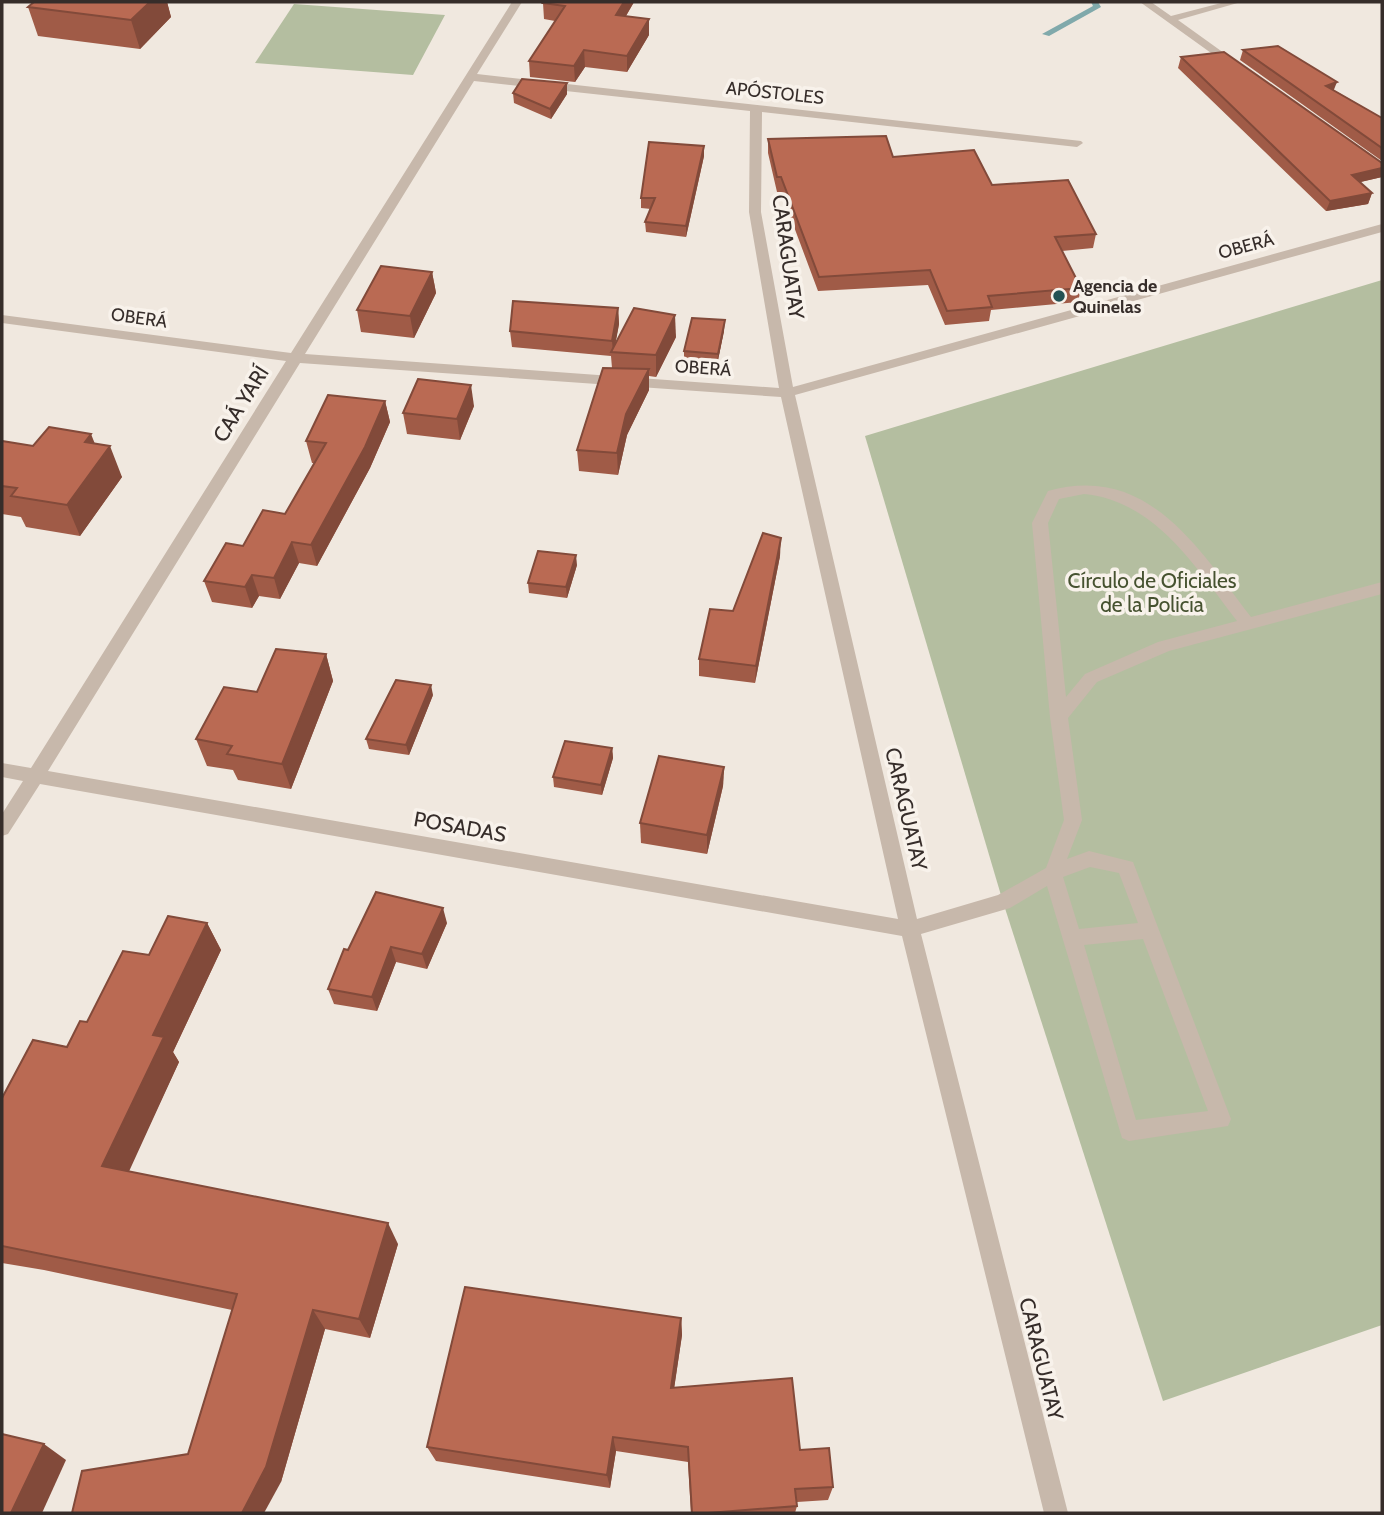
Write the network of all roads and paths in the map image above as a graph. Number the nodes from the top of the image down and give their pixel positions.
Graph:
1 (517, 2) edge
2 (1145, 2) edge
3 (1236, 2) edge
4 (1170, 19) junction
5 (1248, 74) edge
6 (470, 77) junction
7 (756, 108) junction
8 (1077, 143) dead end
9 (1382, 228) edge
10 (2, 319) edge
11 (295, 358) junction
12 (787, 393) junction
13 (1382, 588) edge
14 (1248, 624) junction
15 (1059, 717) junction
16 (2, 770) edge
17 (34, 775) junction
18 (2, 829) edge
19 (1053, 873) junction
20 (910, 929) junction
21 (1149, 930) junction
22 (1072, 938) junction
23 (1056, 1513) edge

1 - 6 street, CAÁ YARÍ
2 - 4 street
3 - 4 street
4 - 5 street
6 - 7 street, APÓSTOLES
6 - 11 street, CAÁ YARÍ
7 - 8 street, APÓSTOLES
7 - 12 street, CARAGUATAY
9 - 12 street, OBERÁ
10 - 11 street, OBERÁ
11 - 12 street, OBERÁ
11 - 17 street, CAÁ YARÍ
12 - 20 street, CARAGUATAY
13 - 14 street
14 - 15 street
14 - 15 street
15 - 19 street
16 - 17 street, POSADAS
17 - 18 street, CAÁ YARÍ
17 - 20 street, POSADAS
19 - 20 street
19 - 21 street
19 - 22 street
20 - 23 street, CARAGUATAY
21 - 22 street
21 - 22 street

